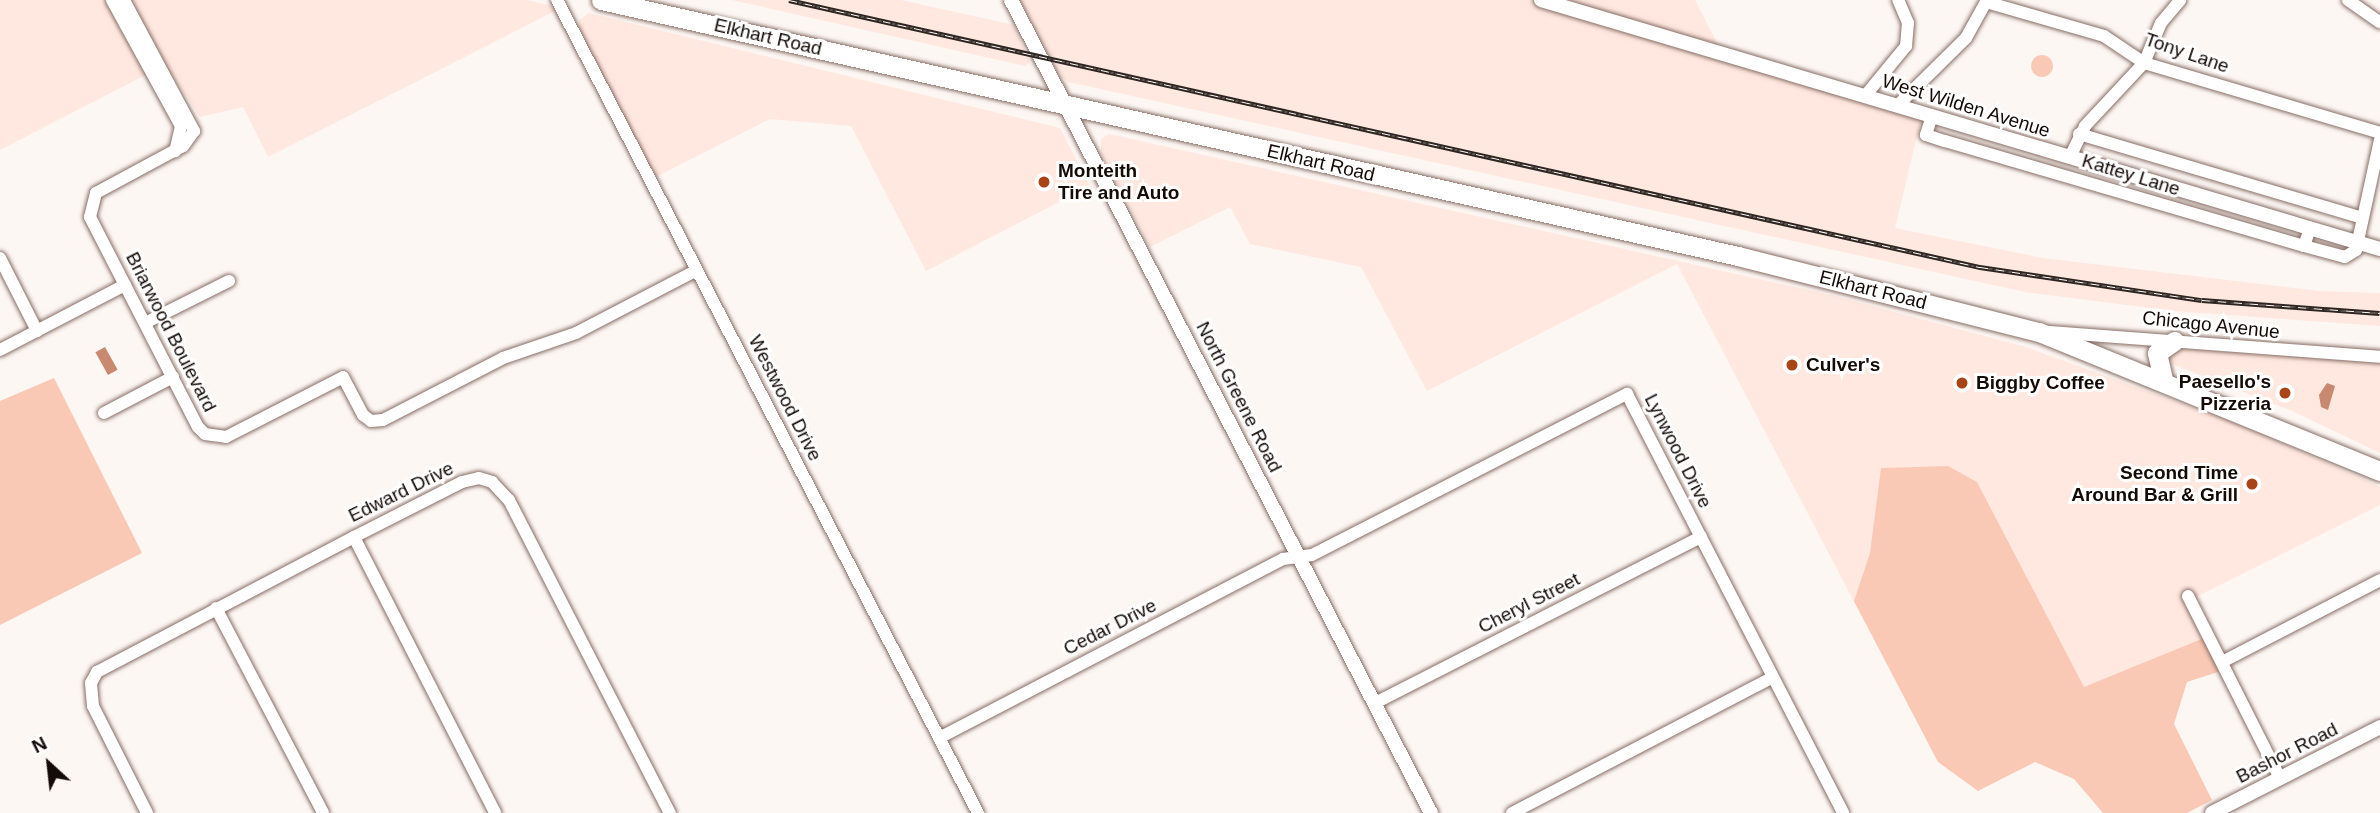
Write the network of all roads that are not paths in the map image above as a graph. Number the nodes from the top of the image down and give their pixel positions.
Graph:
1 (112, 0) edge
2 (124, 0) edge
3 (557, 0) edge
4 (600, 0) edge
5 (1011, 0) edge
6 (1541, 0) edge
7 (1898, 0) edge
8 (2180, 0) edge
9 (2348, 0) edge
10 (1986, 1) edge
11 (2380, 22) edge
12 (2144, 63) junction
13 (1865, 96) junction
14 (1064, 104) junction
15 (1897, 106) junction
16 (1932, 116) junction
17 (2380, 133) edge
18 (2079, 134) junction
19 (2380, 141) edge
20 (175, 151) junction
21 (2070, 158) junction
22 (2118, 172) junction
23 (2112, 188) junction
24 (2362, 218) junction
25 (2310, 229) junction
26 (2358, 243) junction
27 (2304, 246) junction
28 (2380, 249) edge
29 (0, 258) edge
30 (697, 270) junction
31 (229, 281) dead end
32 (125, 285) junction
33 (145, 323) junction
34 (37, 331) junction
35 (2039, 332) junction
36 (2174, 341) junction
37 (0, 349) edge
38 (2380, 357) edge
39 (173, 377) junction
40 (2163, 379) junction
41 (104, 413) dead end
42 (2380, 471) edge
43 (354, 537) junction
44 (1701, 537) junction
45 (1300, 557) junction
46 (2380, 580) edge
47 (2188, 596) dead end
48 (216, 608) junction
49 (2222, 662) junction
50 (1773, 677) junction
51 (1376, 703) junction
52 (2380, 727) edge
53 (939, 738) junction
54 (2280, 778) junction
55 (148, 813) edge
56 (323, 813) edge
57 (495, 813) edge
58 (670, 813) edge
59 (978, 813) edge
60 (1431, 813) edge
61 (1513, 813) edge
62 (1843, 813) edge
63 (2212, 813) edge

1 - 20 street
2 - 20 street
3 - 30 street, Westwood Drive
4 - 14 highway, Elkhart Road
5 - 14 street, North Greene Road
6 - 13 street, West Wilden Avenue
7 - 13 street
8 - 12 street
9 - 11 street
10 - 12 street, Tony Lane
10 - 15 street
12 - 17 street, Tony Lane
12 - 18 street
13 - 15 street, West Wilden Avenue
14 - 35 highway, Elkhart Road
14 - 45 street, North Greene Road
15 - 16 street, West Wilden Avenue
16 - 21 street, West Wilden Avenue
16 - 23 street, Kattey Lane
18 - 21 street
18 - 24 street
19 - 24 street
20 - 32 street, Briarwood Boulevard
21 - 22 street, West Wilden Avenue
22 - 23 street
22 - 25 street, West Wilden Avenue
23 - 27 street, Kattey Lane
24 - 26 street
25 - 26 street, West Wilden Avenue
25 - 27 street
26 - 27 street, Kattey Lane
26 - 28 street, West Wilden Avenue
29 - 34 street
30 - 39 street, Briarwood Boulevard
30 - 53 street, Westwood Drive
31 - 33 street
32 - 33 street, Briarwood Boulevard
32 - 34 street
33 - 39 street, Briarwood Boulevard
34 - 37 street
35 - 36 street, Chicago Avenue
35 - 40 highway, Elkhart Road
36 - 38 street, Chicago Avenue
36 - 40 highway
39 - 41 street
40 - 42 highway, Elkhart Road
43 - 48 street, Edward Drive
43 - 57 street
43 - 58 street, Edward Drive
44 - 45 street, Lynwood Drive
44 - 50 street, Lynwood Drive
44 - 51 street, Cheryl Street
45 - 51 street, North Greene Road
45 - 53 street, Cedar Drive
46 - 49 street
47 - 49 street
48 - 55 street, Edward Drive
48 - 56 street
49 - 54 street
50 - 61 street
50 - 62 street, Lynwood Drive
51 - 60 street, North Greene Road
52 - 54 street, Bashor Road
53 - 59 street, Westwood Drive
54 - 63 street, Bashor Road

